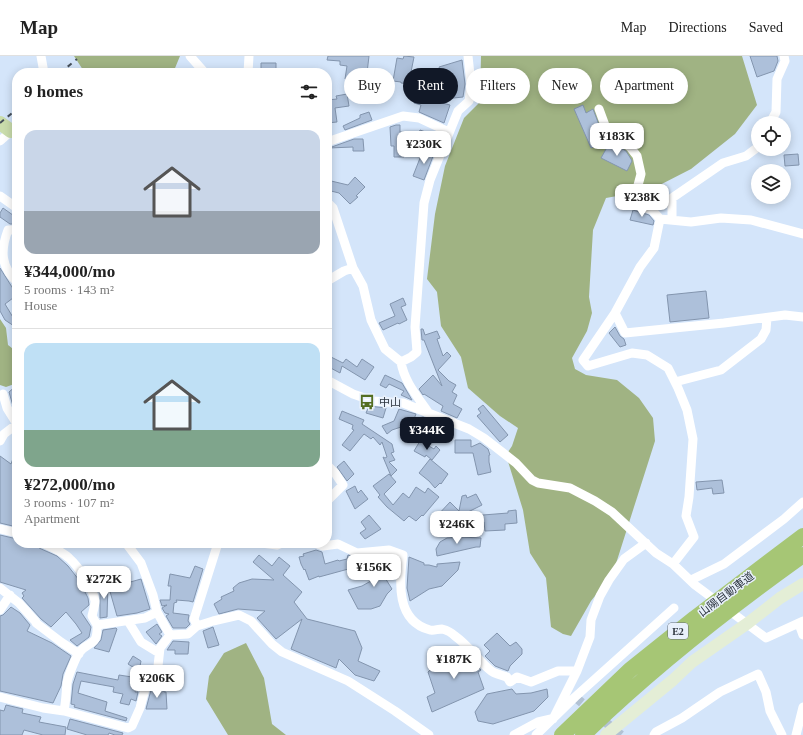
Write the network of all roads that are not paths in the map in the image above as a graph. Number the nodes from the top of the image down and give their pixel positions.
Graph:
1 (41, 56) edge
2 (190, 56) edge
3 (249, 56) edge
4 (468, 56) edge
5 (784, 56) edge
6 (43, 68) edge
7 (201, 68) edge
8 (248, 68) edge
9 (599, 109) dead end
10 (774, 116) edge
11 (9, 127) edge
12 (449, 132) junction
13 (332, 140) edge
14 (0, 141) edge
15 (751, 152) edge
16 (0, 196) edge
17 (12, 204) edge
18 (332, 207) edge
19 (660, 219) junction
20 (672, 220) junction
21 (12, 230) edge
22 (803, 234) edge
23 (353, 268) junction
24 (12, 278) edge
25 (332, 278) edge
26 (615, 313) junction
27 (803, 317) edge
28 (767, 318) junction
29 (401, 362) junction
30 (675, 382) junction
31 (332, 383) edge
32 (3, 394) dead end
33 (428, 412) junction
34 (12, 416) edge
35 (12, 428) edge
36 (0, 442) edge
37 (332, 470) edge
38 (332, 496) edge
39 (803, 502) edge
40 (0, 529) edge
41 (12, 532) edge
42 (803, 536) edge
43 (646, 543) junction
44 (332, 545) edge
45 (53, 548) edge
46 (129, 548) edge
47 (216, 548) edge
48 (803, 555) edge
49 (673, 564) junction
50 (693, 582) junction
51 (803, 584) edge
52 (0, 588) edge
53 (10, 595) junction
54 (674, 608) dead end
55 (0, 610) edge
56 (157, 612) junction
57 (128, 621) junction
58 (801, 623) edge
59 (97, 625) junction
60 (197, 626) junction
61 (170, 635) junction
62 (803, 635) edge
63 (159, 653) junction
64 (79, 654) junction
65 (577, 671) junction
66 (0, 697) edge
67 (803, 707) edge
68 (64, 711) junction
69 (553, 719) junction
70 (668, 725) junction
71 (429, 735) edge
72 (514, 735) edge
73 (536, 735) edge
74 (562, 735) edge
75 (583, 735) edge
76 (606, 735) edge
77 (654, 735) edge
78 (667, 735) edge
79 (782, 735) edge
80 (796, 735) edge

1 - 6 street
2 - 7 street
3 - 8 street
4 - 12 street
5 - 10 street
9 - 19 street
11 - 14 street
12 - 13 street
12 - 29 street
15 - 20 street
16 - 17 street
18 - 23 street
19 - 20 street
19 - 26 street
20 - 22 street
21 - 24 street
23 - 25 street
23 - 29 street
26 - 28 street
26 - 30 street
27 - 28 street
28 - 30 street
29 - 33 street
30 - 49 street
31 - 33 street
32 - 34 street
33 - 43 street
35 - 36 street
37 - 38 street
39 - 50 street
40 - 41 street
42 - 74 highway, 山陽自動車道 / E2
43 - 49 street
43 - 65 street
44 - 65 street
45 - 59 street
46 - 56 street
47 - 60 street
48 - 75 highway, 山陽自動車道 / E2
49 - 50 street
50 - 58 street
51 - 76 street
52 - 53 street
53 - 55 street
53 - 64 street
54 - 69 street
56 - 57 street
56 - 61 street
57 - 59 street
57 - 63 street
58 - 62 street
59 - 64 street
60 - 61 street
60 - 71 street
61 - 63 street
63 - 68 street
64 - 68 street
65 - 69 street
66 - 68 street
67 - 80 street
69 - 72 street
69 - 73 street
70 - 77 street
70 - 78 street
70 - 79 street

